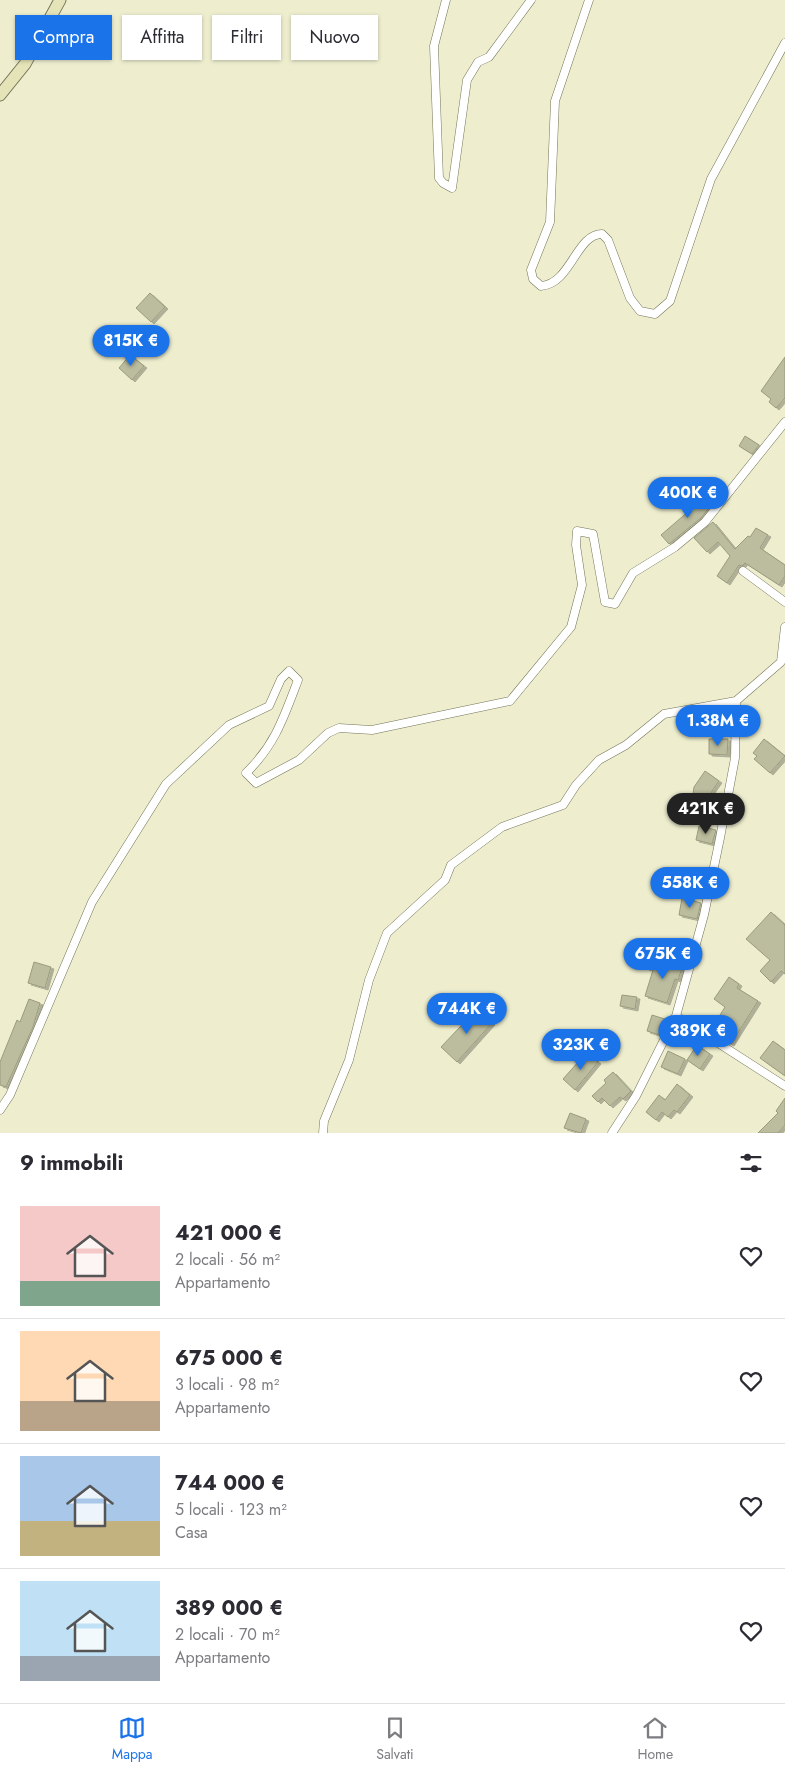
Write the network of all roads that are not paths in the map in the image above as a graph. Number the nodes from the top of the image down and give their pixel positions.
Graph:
1 (60, 0) edge
2 (446, 0) edge
3 (531, 0) edge
4 (589, 0) edge
5 (785, 43) edge
6 (0, 95) edge
7 (785, 422) edge
8 (743, 571) dead end
9 (785, 602) edge
10 (785, 627) edge
11 (783, 660) edge
12 (736, 701) junction
13 (676, 1016) junction
14 (785, 1086) edge
15 (0, 1110) edge
16 (323, 1133) edge
17 (612, 1133) edge

1 - 6 street
2 - 3 street
4 - 5 street
7 - 15 street
8 - 9 street
10 - 11 street
11 - 12 street
12 - 13 street
12 - 16 street
13 - 14 street
13 - 17 street

